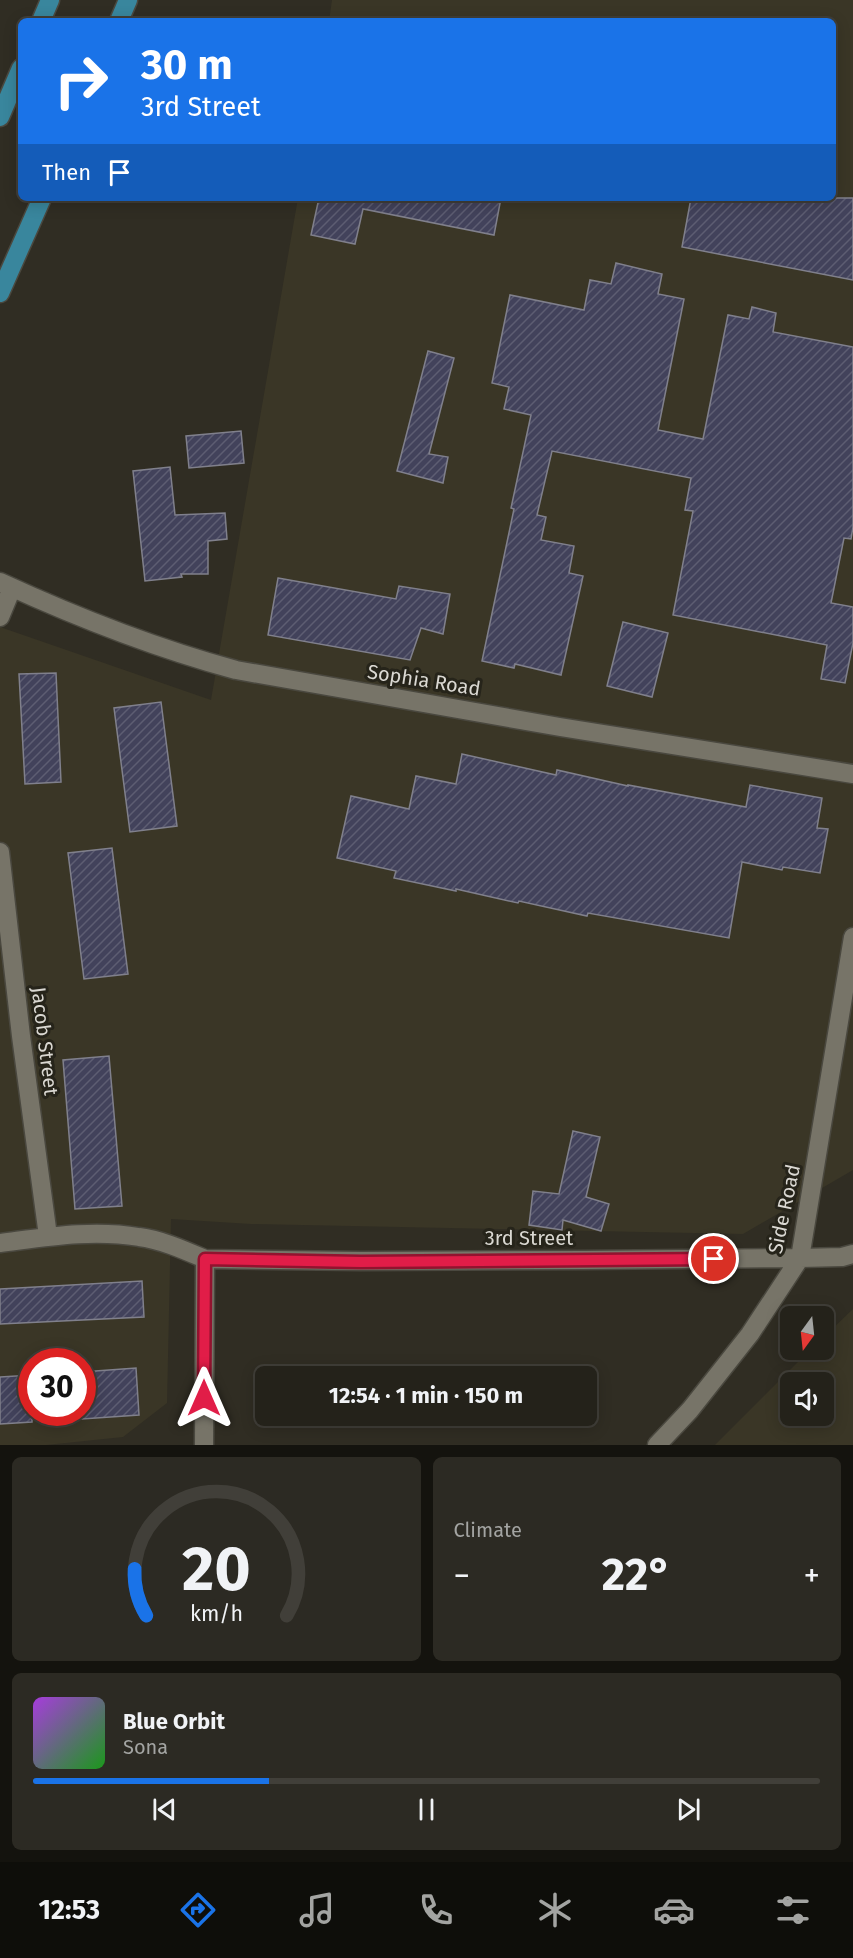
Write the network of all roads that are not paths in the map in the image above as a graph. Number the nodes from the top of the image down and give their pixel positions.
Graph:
1 (50, 0) edge
2 (128, 0) edge
3 (42, 18) edge
4 (120, 18) edge
5 (18, 75) edge
6 (0, 117) edge
7 (41, 201) edge
8 (0, 293) edge
9 (6, 585) edge
10 (0, 617) edge
11 (853, 774) edge
12 (0, 852) edge
13 (853, 937) edge
14 (48, 1236) junction
15 (0, 1243) edge
16 (853, 1254) edge
17 (800, 1258) junction
18 (205, 1259) junction
19 (204, 1445) edge
20 (657, 1445) edge

1 - 3 main road
2 - 4 main road
5 - 6 main road
7 - 8 main road
9 - 10 street
9 - 11 street, Sophia Road
12 - 14 street, Jacob Street
13 - 17 street, Side Road
14 - 15 street
14 - 18 street
16 - 17 street, 3rd Street
17 - 18 street, 3rd Street
17 - 20 street, Side Road
18 - 19 street

